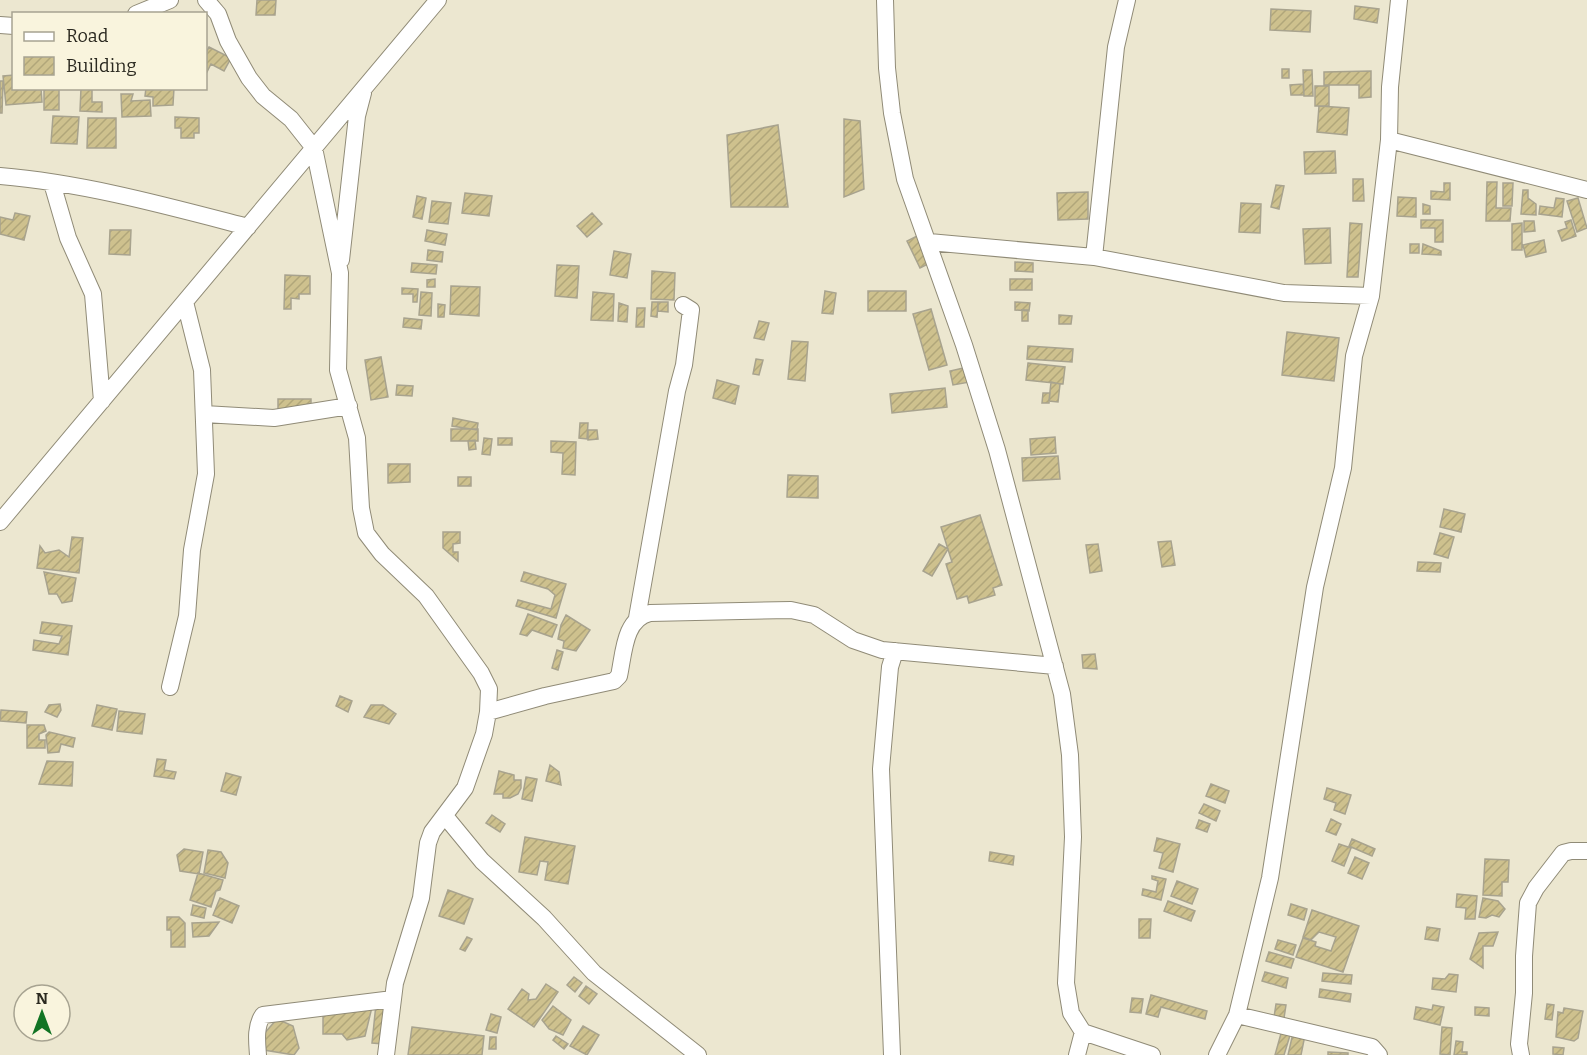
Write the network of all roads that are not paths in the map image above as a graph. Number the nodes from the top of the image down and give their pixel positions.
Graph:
1 (170, 0) edge
2 (206, 0) edge
3 (438, 0) edge
4 (885, 0) edge
5 (1127, 0) edge
6 (1399, 0) edge
7 (141, 12) edge
8 (364, 88) junction
9 (1389, 140) junction
10 (314, 148) junction
11 (0, 176) edge
12 (52, 183) junction
13 (1587, 190) edge
14 (248, 227) junction
15 (928, 242) junction
16 (1094, 257) junction
17 (340, 273) junction
18 (1371, 296) junction
19 (185, 302) junction
20 (683, 305) dead end
21 (102, 401) junction
22 (349, 406) junction
23 (204, 414) junction
24 (0, 522) edge
25 (637, 618) junction
26 (895, 651) junction
27 (1055, 666) junction
28 (170, 687) dead end
29 (488, 712) junction
30 (445, 816) junction
31 (1587, 851) edge
32 (393, 999) junction
33 (1237, 1015) junction
34 (1083, 1032) junction
35 (258, 1055) edge
36 (386, 1055) edge
37 (698, 1055) edge
38 (892, 1055) edge
39 (1077, 1055) edge
40 (1152, 1055) edge
41 (1217, 1055) edge
42 (1379, 1055) edge
43 (1521, 1055) edge

1 - 7 street
2 - 10 street
3 - 8 street
4 - 15 street
5 - 16 street
6 - 9 street
8 - 10 street
8 - 17 street
9 - 13 street
9 - 18 street
10 - 14 street
10 - 17 street
11 - 12 street
12 - 14 street
12 - 21 street
14 - 19 street
15 - 16 street
15 - 27 street
16 - 18 street
17 - 22 street
18 - 33 street
19 - 21 street
19 - 23 street
20 - 25 street
21 - 24 street
22 - 23 street
22 - 29 street
23 - 28 street
25 - 26 street
25 - 29 street
26 - 27 street
26 - 38 street
27 - 34 street
29 - 30 street
30 - 32 street
30 - 37 street
31 - 43 street
32 - 35 street
32 - 36 street
33 - 41 street
33 - 42 street
34 - 39 street
34 - 40 street

